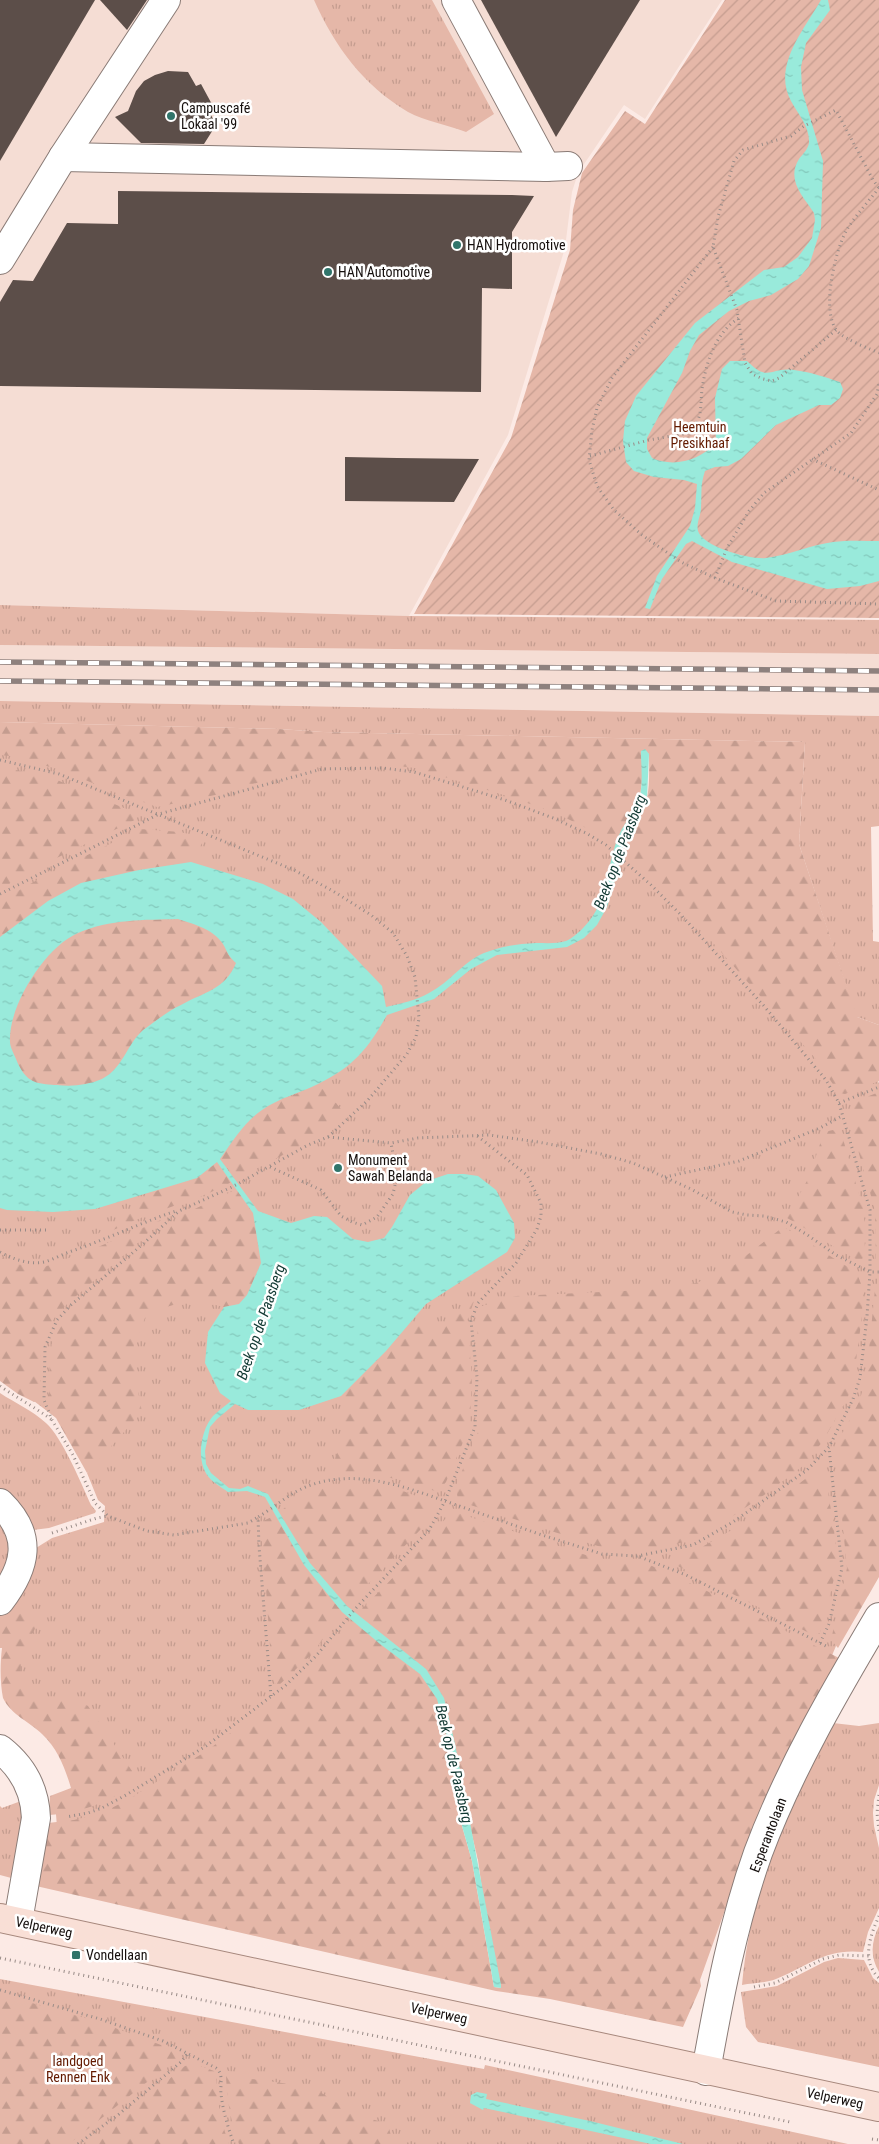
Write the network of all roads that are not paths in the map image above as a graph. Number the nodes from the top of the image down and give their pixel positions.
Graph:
1 (166, 0) edge
2 (456, 0) edge
3 (63, 157) junction
4 (0, 260) edge
5 (0, 1503) edge
6 (0, 1601) edge
7 (879, 1617) edge
8 (0, 1750) edge
9 (9, 1919) edge
10 (706, 2071) junction
11 (879, 2107) edge

1 - 3 street
2 - 3 street
3 - 4 street
5 - 6 street
7 - 10 street, Esperantolaan
8 - 9 street
9 - 10 main road, Velperweg
10 - 11 main road, Velperweg

